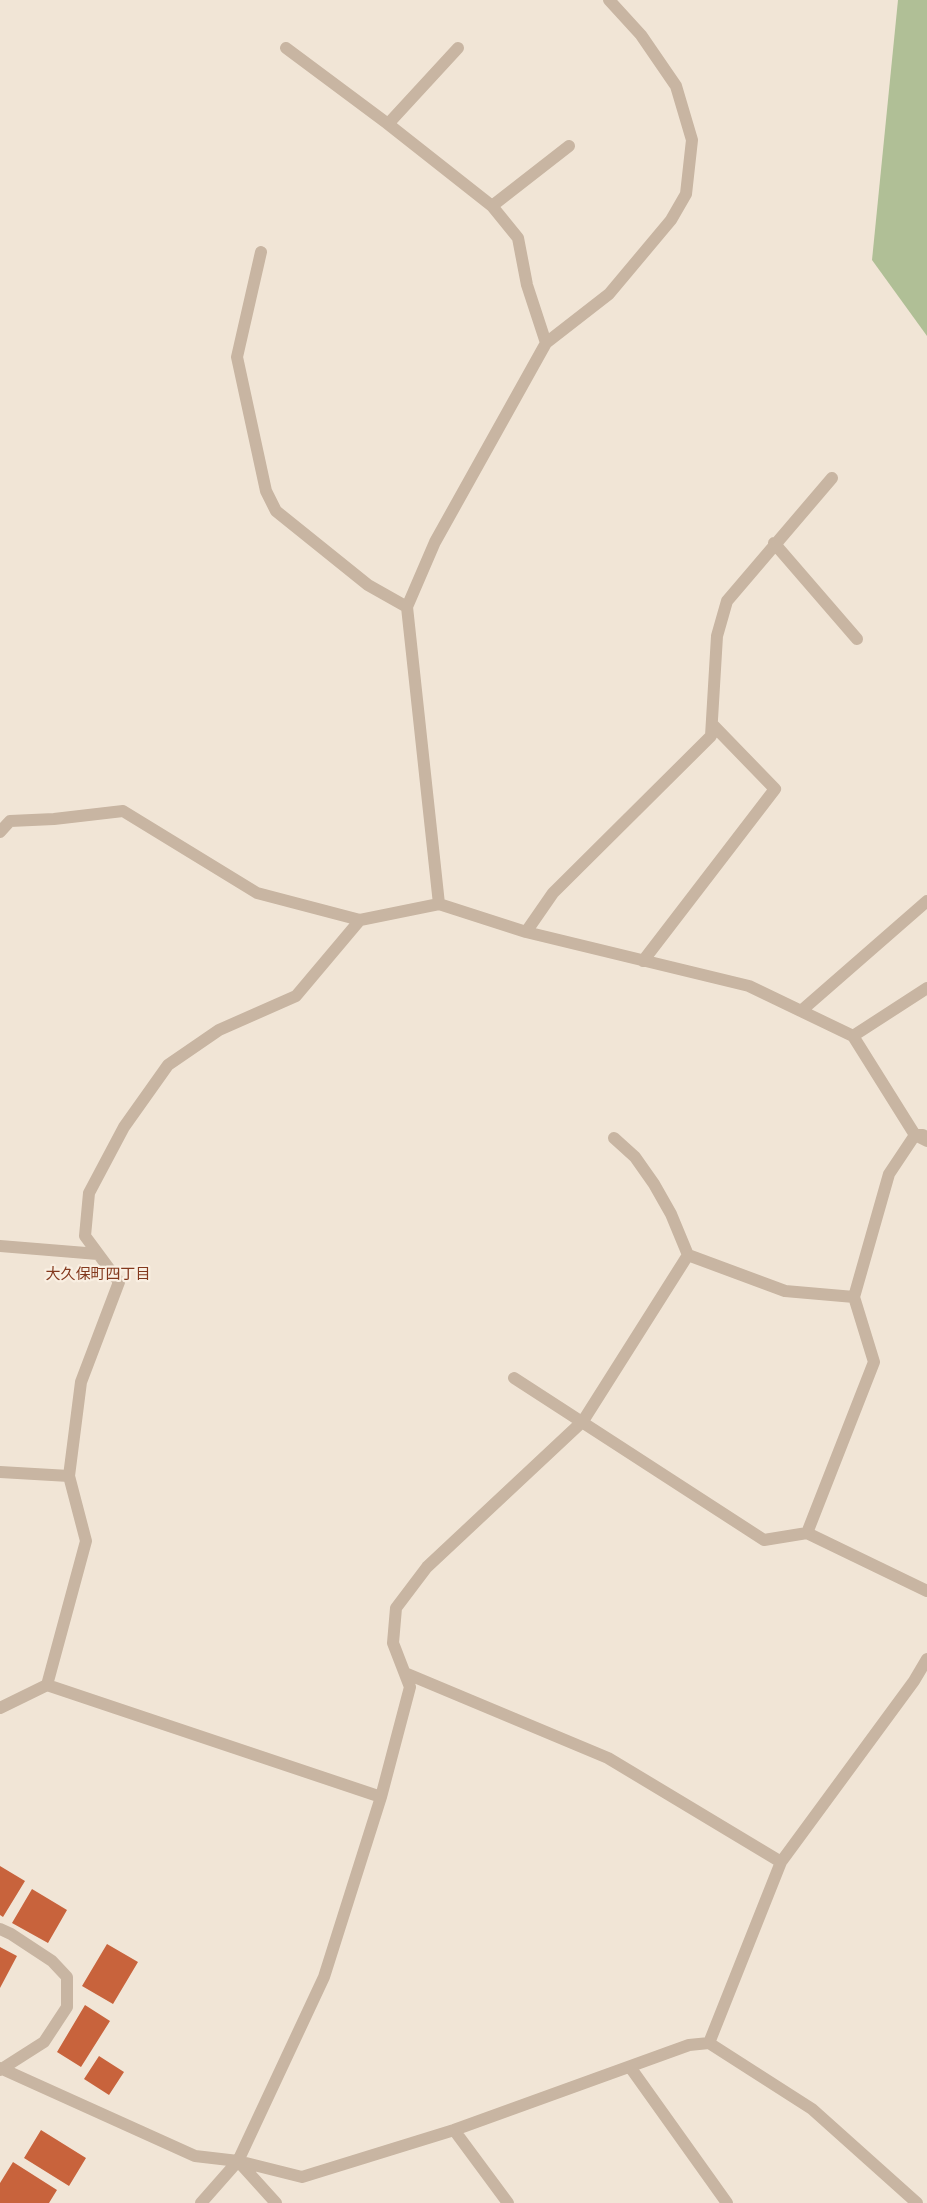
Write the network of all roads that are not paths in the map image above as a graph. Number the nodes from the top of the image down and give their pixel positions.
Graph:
1 (609, 0) edge
2 (286, 48) dead end
3 (458, 48) dead end
4 (388, 124) junction
5 (569, 146) dead end
6 (492, 206) junction
7 (261, 252) dead end
8 (546, 343) junction
9 (832, 478) dead end
10 (774, 543) junction
11 (407, 607) junction
12 (857, 639) dead end
13 (712, 724) junction
14 (0, 832) edge
15 (927, 901) edge
16 (439, 904) junction
17 (360, 920) junction
18 (526, 932) junction
19 (643, 961) junction
20 (927, 988) edge
21 (801, 1011) junction
22 (853, 1036) junction
23 (921, 1135) edge
24 (614, 1138) dead end
25 (927, 1140) edge
26 (0, 1246) edge
27 (98, 1254) junction
28 (688, 1255) junction
29 (854, 1297) junction
30 (514, 1378) dead end
31 (583, 1421) junction
32 (0, 1472) edge
33 (70, 1476) junction
34 (807, 1533) junction
35 (927, 1592) edge
36 (927, 1659) edge
37 (405, 1673) junction
38 (48, 1685) junction
39 (0, 1708) edge
40 (381, 1797) junction
41 (781, 1862) junction
42 (0, 1929) edge
43 (710, 2043) junction
44 (630, 2067) junction
45 (0, 2069) edge
46 (454, 2130) junction
47 (238, 2161) junction
48 (201, 2203) edge
49 (276, 2203) edge
50 (508, 2203) edge
51 (727, 2203) edge
52 (917, 2203) edge

1 - 8 street
2 - 4 street
3 - 4 street
4 - 6 street
5 - 6 street
6 - 8 street
7 - 11 street
8 - 11 street
9 - 10 street
10 - 12 street
10 - 13 street
11 - 16 street
13 - 18 street
13 - 19 street
14 - 17 street
15 - 21 street
16 - 17 street
16 - 18 street
17 - 27 street
18 - 19 street
19 - 21 street
20 - 22 street
21 - 22 street
22 - 23 street
23 - 25 street
23 - 29 street
24 - 28 street
26 - 27 street
27 - 33 street
28 - 29 street
28 - 31 street
29 - 34 street
30 - 31 street
31 - 34 street
31 - 37 street
32 - 33 street
33 - 38 street
34 - 35 street
36 - 41 street
37 - 40 street
37 - 41 street
38 - 39 street
38 - 40 street
40 - 47 street
41 - 43 street
42 - 45 street
43 - 44 street
43 - 52 street
44 - 46 street
44 - 51 street
45 - 47 street
46 - 47 street
46 - 50 street
47 - 48 street
47 - 49 street

